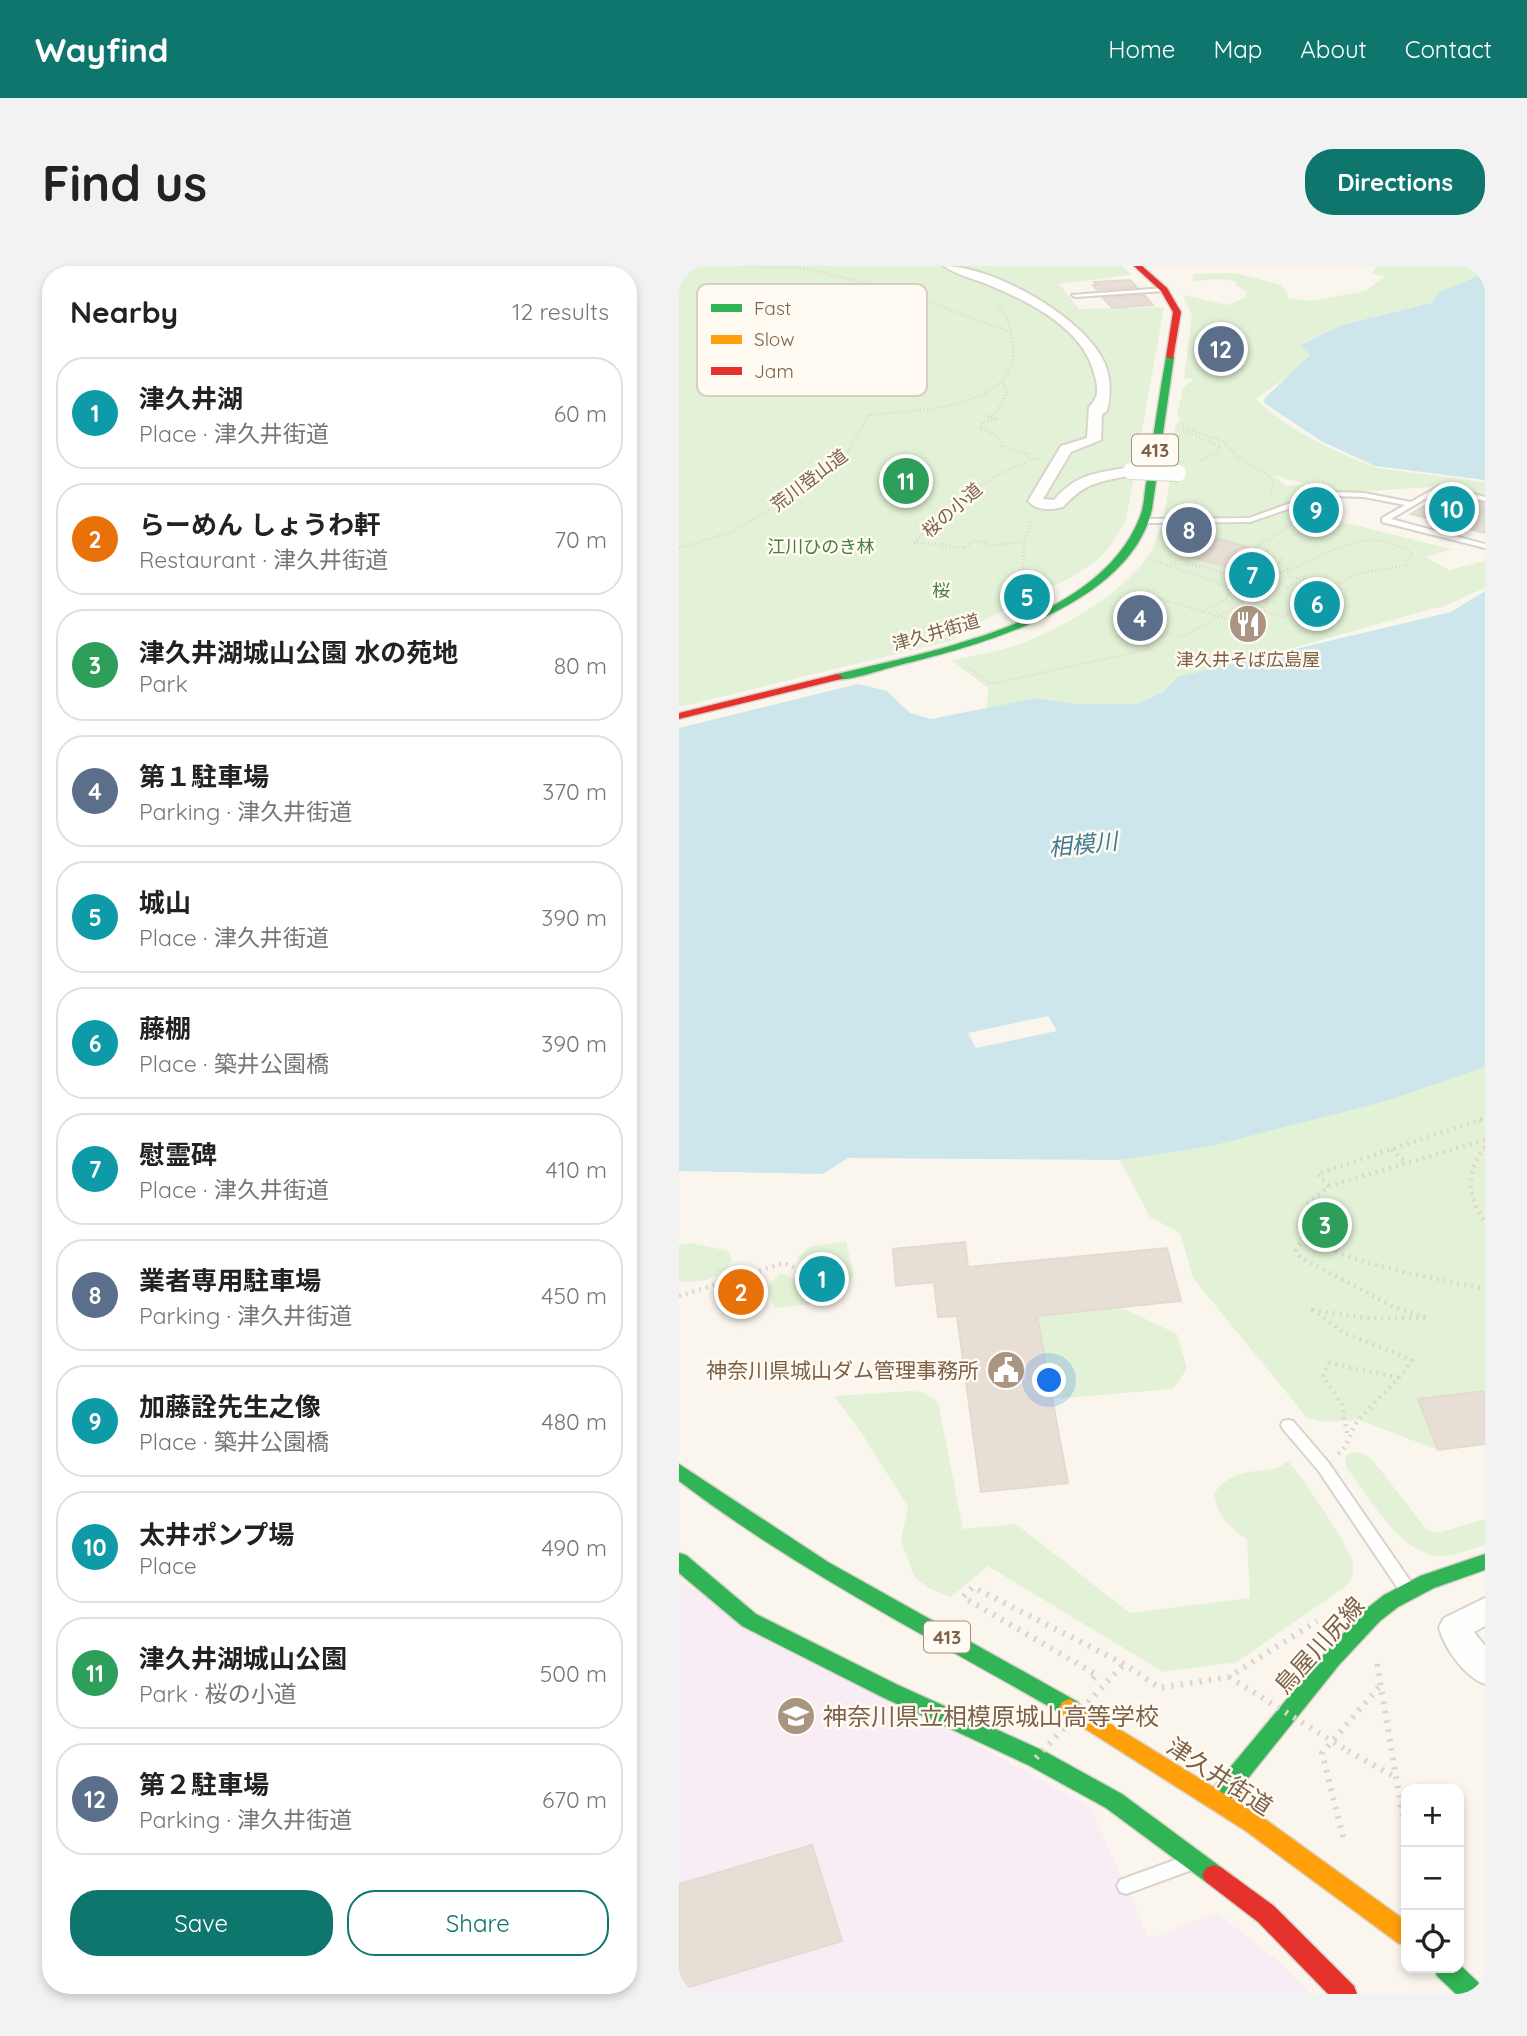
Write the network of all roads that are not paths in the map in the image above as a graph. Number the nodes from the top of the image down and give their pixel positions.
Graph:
1 (950, 266) edge
2 (1138, 266) edge
3 (1164, 290) junction
4 (1075, 295) dead end
5 (1184, 473) road end
6 (1485, 499) edge
7 (1412, 504) junction
8 (1144, 521) junction
9 (1485, 546) edge
10 (679, 716) edge
11 (1288, 1425) dead end
12 (679, 1471) edge
13 (679, 1561) edge
14 (1485, 1562) edge
15 (1408, 1591) junction
16 (1485, 1611) edge
17 (1485, 1670) edge
18 (1217, 1800) junction
19 (1193, 1861) junction
20 (1126, 1886) dead end
21 (1401, 1931) edge
22 (1450, 1973) edge
23 (1345, 1994) edge
24 (1473, 1994) edge

1 - 5 street, bridge
2 - 3 main road, 津久井街道 / 413
3 - 4 lane
3 - 8 main road, 津久井街道 / 413
6 - 7 lane
7 - 8 lane
7 - 9 lane
8 - 10 main road, 津久井街道 / 413
11 - 15 lane
12 - 18 main road, 津久井街道 / 413
13 - 19 main road
14 - 15 main road, 鳥屋川尻線
15 - 18 main road, 鳥屋川尻線
16 - 17 street
18 - 21 main road, 津久井街道 / 413
19 - 20 lane
19 - 23 main road
22 - 24 main road

